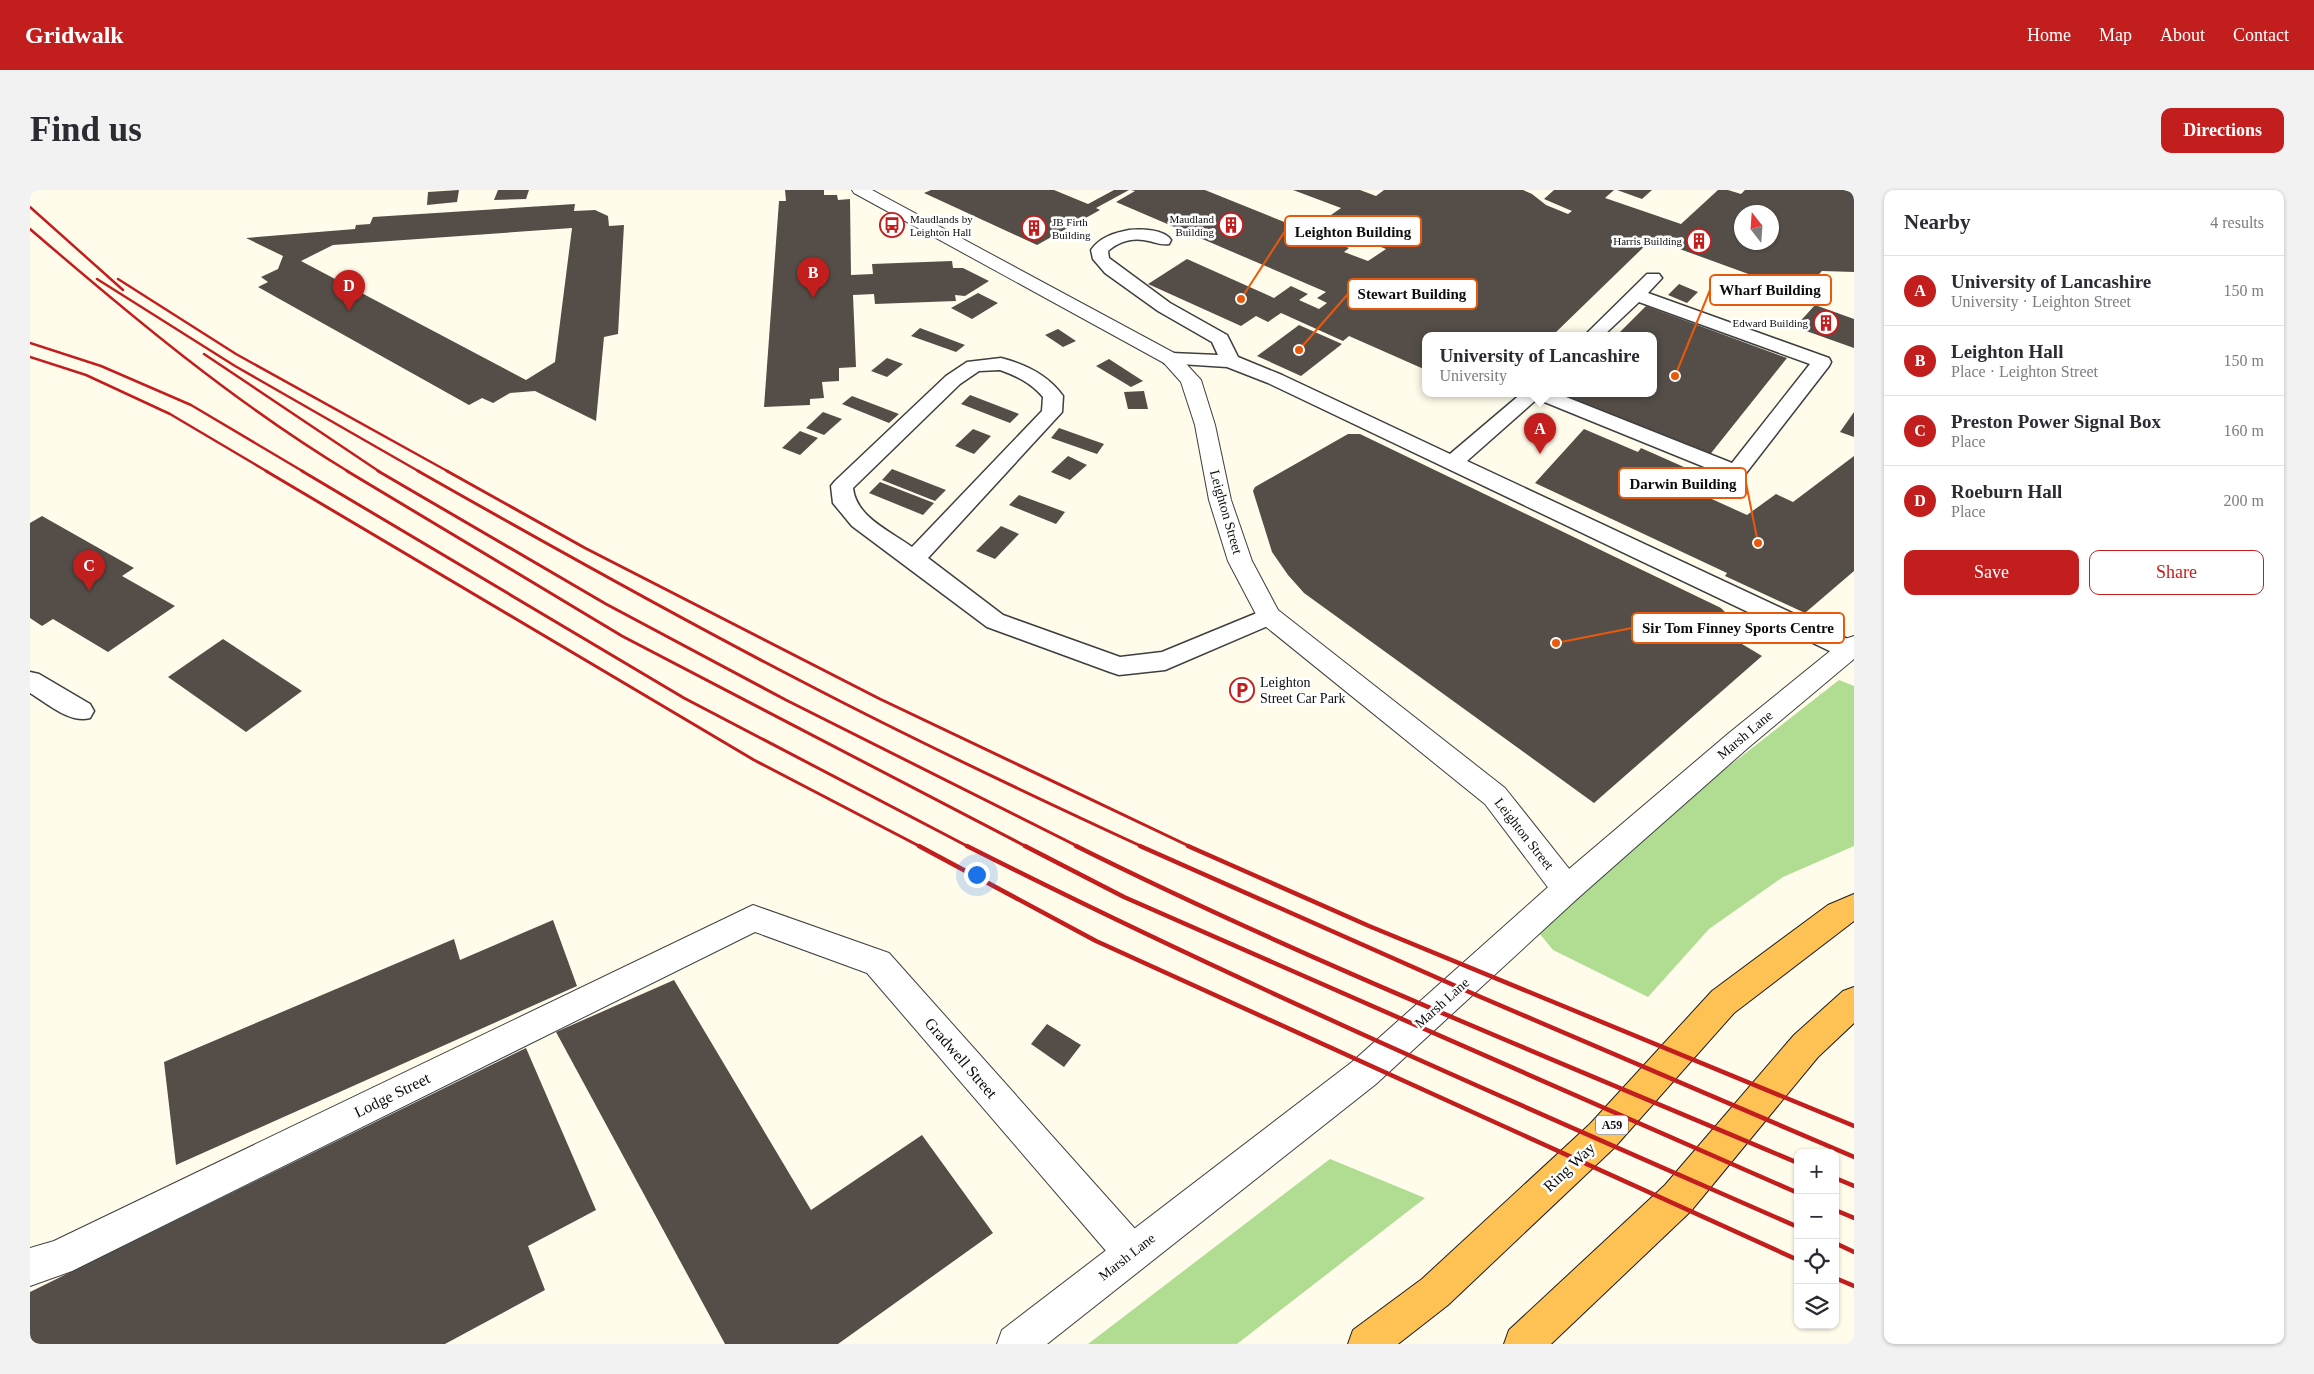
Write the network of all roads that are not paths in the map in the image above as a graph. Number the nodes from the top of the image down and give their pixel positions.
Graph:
1 (860, 190) edge
2 (1163, 240) dead end
3 (1653, 278) dead end
4 (1637, 295) junction
5 (1597, 332) edge
6 (1172, 359) junction
7 (1230, 361) junction
8 (1527, 397) edge
9 (1549, 397) edge
10 (1453, 462) junction
11 (914, 559) junction
12 (1269, 616) junction
13 (1850, 647) edge
14 (30, 682) edge
15 (81, 710) dead end
16 (1567, 889) junction
17 (1854, 907) edge
18 (753, 918) joint
19 (1854, 1002) edge
20 (1132, 1253) junction
21 (30, 1267) edge
22 (1016, 1344) edge
23 (1367, 1344) edge
24 (1523, 1344) edge

1 - 6 street, Leighton Street
2 - 7 lane
3 - 4 lane
4 - 5 lane
4 - 9 lane
6 - 7 lane
6 - 12 street, Leighton Street
7 - 10 lane
8 - 10 lane
10 - 13 lane
11 - 11 lane
11 - 12 lane
12 - 16 street, Leighton Street
13 - 16 street, Marsh Lane
14 - 15 lane
16 - 20 street, Marsh Lane
17 - 23 highway, Ring Way / A59
18 - 20 street, Gradwell Street
18 - 21 street, Lodge Street
19 - 24 highway
20 - 22 street, Marsh Lane

